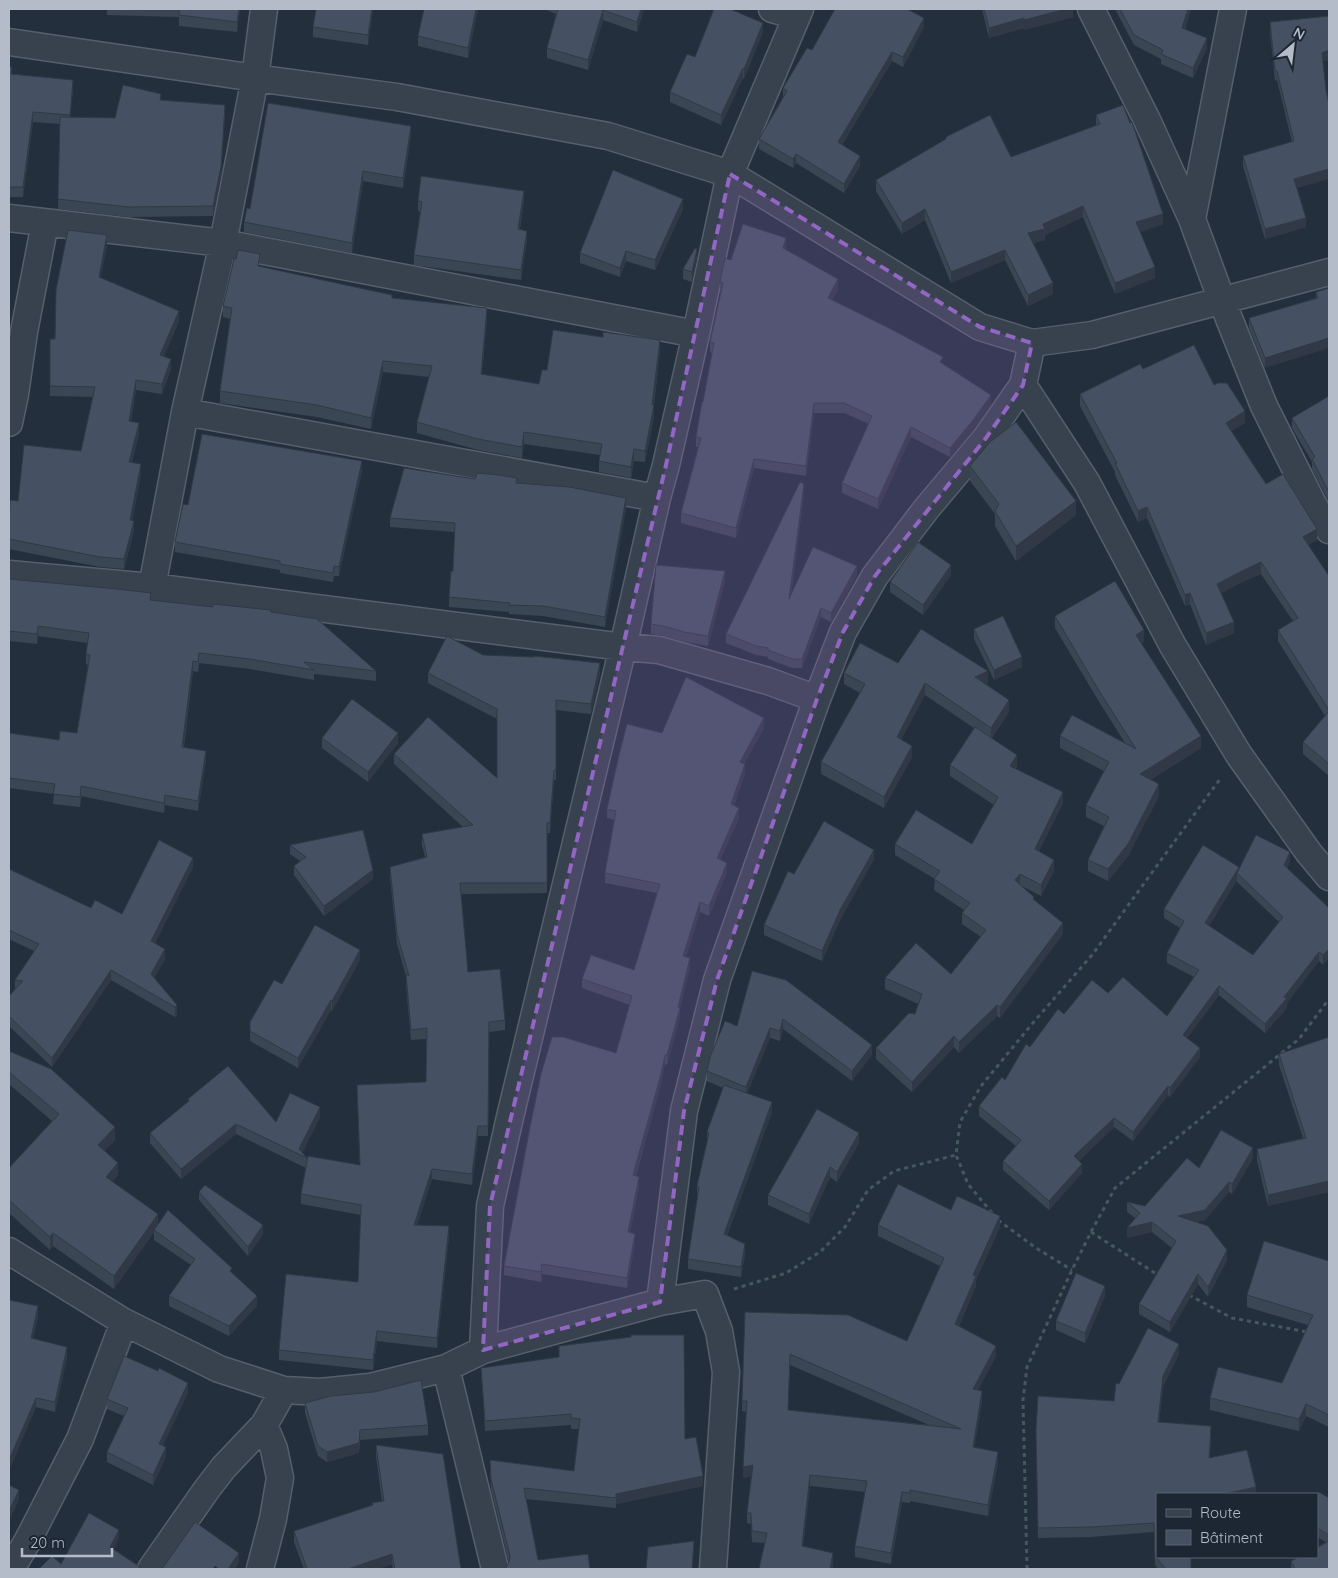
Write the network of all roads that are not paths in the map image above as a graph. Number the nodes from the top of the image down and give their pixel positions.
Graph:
1 (264, 9) edge
2 (772, 9) edge
3 (1091, 9) edge
4 (1233, 9) edge
5 (798, 12) edge
6 (9, 42) edge
7 (255, 78) junction
8 (730, 174) junction
9 (9, 218) edge
10 (1192, 219) junction
11 (45, 223) junction
12 (223, 244) junction
13 (1329, 272) edge
14 (1222, 301) junction
15 (696, 334) junction
16 (1032, 343) junction
17 (1023, 386) junction
18 (185, 412) junction
19 (9, 419) edge
20 (657, 498) junction
21 (1329, 530) edge
22 (9, 574) edge
23 (152, 587) junction
24 (623, 647) junction
25 (816, 699) junction
26 (1329, 877) edge
27 (9, 1251) edge
28 (660, 1302) junction
29 (124, 1322) junction
30 (483, 1350) junction
31 (446, 1368) junction
32 (284, 1390) junction
33 (264, 1425) junction
34 (10, 1569) edge
35 (151, 1569) edge
36 (260, 1569) edge
37 (495, 1569) edge
38 (713, 1569) edge

1 - 7 street
2 - 5 street
3 - 10 street
4 - 10 street
5 - 8 street
6 - 7 street
7 - 8 street
7 - 12 street
8 - 15 street
8 - 16 street
9 - 11 street
10 - 14 street
11 - 12 street
11 - 19 street
12 - 15 street
12 - 18 street
13 - 14 street
14 - 16 street
14 - 21 street
15 - 20 street
16 - 17 street
17 - 25 street
17 - 26 street
18 - 20 street
18 - 23 street
20 - 24 street
22 - 23 street
23 - 24 street
24 - 25 street
24 - 30 street
25 - 28 street
27 - 29 street
28 - 30 street
28 - 38 street
29 - 32 street
29 - 34 street
30 - 31 street
31 - 32 street
31 - 37 street
32 - 33 street
33 - 35 street
33 - 36 street

